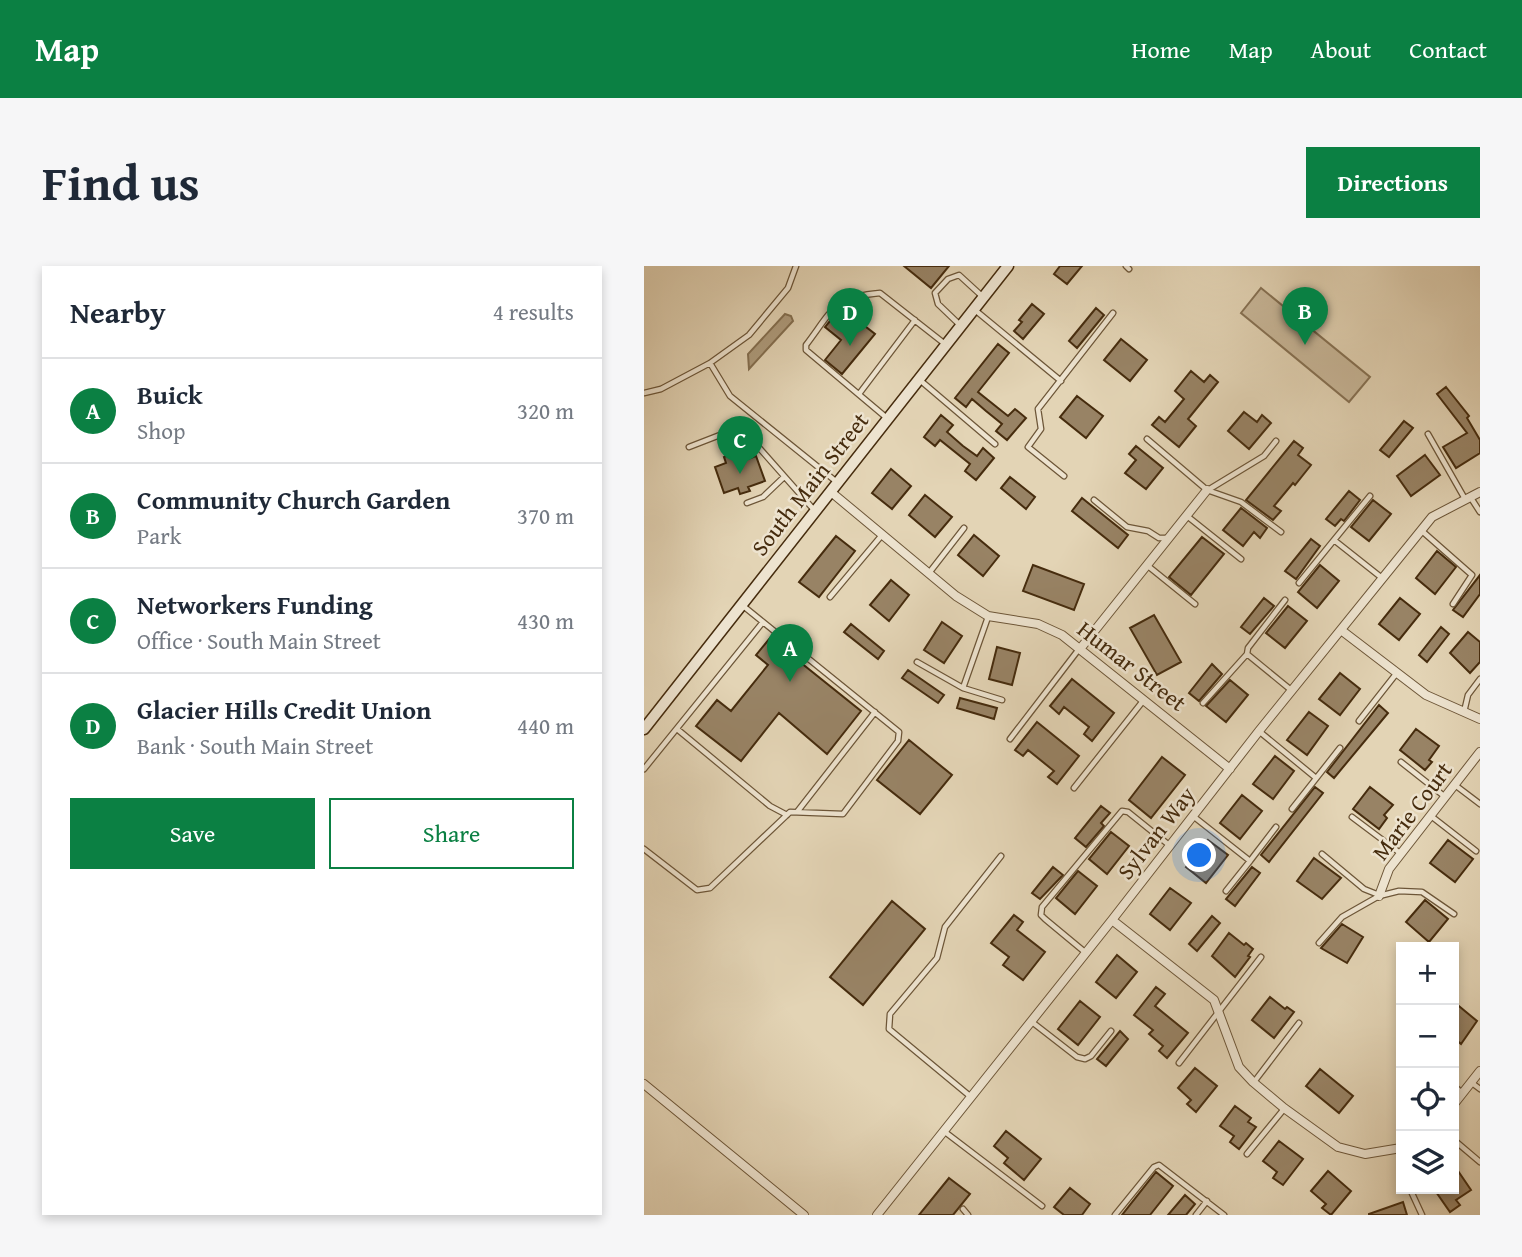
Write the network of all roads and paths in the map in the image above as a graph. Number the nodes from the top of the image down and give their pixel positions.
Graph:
1 (796, 266) edge
2 (1008, 266) edge
3 (984, 298) junction
4 (974, 310) junction
5 (1113, 313) dead end
6 (915, 320) junction
7 (961, 326) junction
8 (946, 345) junction
9 (709, 363) junction
10 (919, 379) junction
11 (1061, 380) junction
12 (644, 393) edge
13 (859, 394) junction
14 (888, 419) junction
15 (1428, 434) dead end
16 (1147, 439) dead end
17 (1276, 441) dead end
18 (995, 444) dead end
19 (689, 446) dead end
20 (1064, 476) dead end
21 (784, 477) junction
22 (838, 483) junction
23 (1207, 490) junction
24 (831, 492) junction
25 (1480, 492) edge
26 (1370, 496) dead end
27 (1468, 499) junction
28 (1094, 500) dead end
29 (747, 503) dead end
30 (816, 512) junction
31 (1480, 512) edge
32 (1187, 516) junction
33 (964, 528) dead end
34 (1422, 530) junction
35 (1281, 532) dead end
36 (882, 535) junction
37 (1170, 538) junction
38 (1334, 540) junction
39 (1241, 558) dead end
40 (1148, 566) junction
41 (928, 573) junction
42 (1383, 578) junction
43 (1299, 583) dead end
44 (830, 597) dead end
45 (1284, 600) dead end
46 (1195, 604) dead end
47 (1453, 604) dead end
48 (741, 605) junction
49 (988, 616) junction
50 (763, 622) junction
51 (1341, 630) junction
52 (1080, 649) junction
53 (1247, 654) junction
54 (917, 662) dead end
55 (1397, 673) junction
56 (1480, 679) edge
57 (962, 688) junction
58 (1292, 691) junction
59 (1002, 700) dead end
60 (1144, 700) junction
61 (1203, 703) dead end
62 (874, 712) junction
63 (1464, 712) junction
64 (1480, 719) edge
65 (1359, 721) dead end
66 (644, 729) edge
67 (677, 729) junction
68 (1259, 731) junction
69 (1010, 739) dead end
70 (1340, 748) dead end
71 (1480, 752) edge
72 (1401, 762) dead end
73 (644, 769) edge
74 (1230, 769) junction
75 (1316, 778) junction
76 (1455, 784) junction
77 (1074, 788) dead end
78 (1445, 797) junction
79 (1480, 804) edge
80 (1292, 809) dead end
81 (796, 812) junction
82 (787, 815) junction
83 (1192, 815) junction
84 (1430, 816) junction
85 (1352, 817) dead end
86 (1276, 827) dead end
87 (1170, 845) junction
88 (644, 849) edge
89 (1476, 851) dead end
90 (1322, 854) dead end
91 (1401, 854) junction
92 (1001, 856) dead end
93 (1250, 861) junction
94 (1226, 891) dead end
95 (1380, 896) junction
96 (1454, 914) dead end
97 (1112, 920) junction
98 (1318, 943) dead end
99 (1086, 953) junction
100 (1261, 957) dead end
101 (1219, 1009) junction
102 (1032, 1021) junction
103 (1299, 1023) dead end
104 (1111, 1031) dead end
105 (1179, 1063) dead end
106 (1480, 1071) edge
107 (1253, 1082) junction
108 (1471, 1082) junction
109 (644, 1084) edge
110 (1480, 1089) edge
111 (1459, 1090) edge
112 (1462, 1093) junction
113 (971, 1097) junction
114 (1459, 1097) edge
115 (1284, 1108) junction
116 (944, 1131) junction
117 (1459, 1144) edge
118 (1396, 1149) edge
119 (1247, 1154) dead end
120 (1480, 1162) edge
121 (1412, 1194) edge
122 (1207, 1201) junction
123 (1042, 1206) dead end
124 (963, 1209) dead end
125 (804, 1215) edge
126 (877, 1215) edge
127 (968, 1215) edge
128 (1115, 1215) edge
129 (1196, 1215) edge
130 (1224, 1215) edge
131 (1422, 1215) edge

1 - 9 lane
2 - 3 main road, South Main Street
3 - 4 main road, South Main Street
3 - 7 lane
4 - 7 main road, South Main Street
4 - 11 lane
5 - 11 lane
6 - 8 lane
6 - 13 lane
6 - 13 lane
7 - 8 main road, South Main Street
8 - 10 main road, South Main Street
9 - 12 lane
9 - 22 lane
10 - 14 main road, South Main Street
10 - 18 lane
11 - 20 lane
13 - 14 lane
14 - 22 main road, South Main Street
15 - 27 lane
16 - 23 lane
17 - 23 lane
19 - 21 lane
21 - 29 lane
21 - 30 lane
22 - 24 main road, South Main Street
23 - 32 street
23 - 35 lane
24 - 30 main road, South Main Street
24 - 36 street, Humar Street
25 - 27 street, Sylvan Way
26 - 38 lane
27 - 31 lane
27 - 34 street, Sylvan Way
28 - 37 lane
30 - 48 main road, South Main Street
32 - 37 street
32 - 39 lane
33 - 41 lane
34 - 42 street, Sylvan Way
34 - 47 lane
36 - 41 street, Humar Street
36 - 44 lane
37 - 40 street
38 - 42 lane
38 - 43 lane
40 - 46 lane
40 - 52 street
41 - 49 street, Humar Street
42 - 51 street, Sylvan Way
45 - 53 lane
48 - 50 lane
48 - 66 main road, South Main Street
49 - 52 street, Humar Street
49 - 57 lane
50 - 62 lane
50 - 67 lane
51 - 55 street
51 - 58 street, Sylvan Way
52 - 60 street, Humar Street
52 - 69 lane
53 - 58 lane
53 - 61 lane
54 - 57 lane
55 - 63 street
55 - 65 lane
56 - 63 lane
57 - 59 lane
58 - 68 street, Sylvan Way
60 - 74 street, Humar Street
60 - 77 lane
62 - 81 lane
62 - 81 lane
63 - 64 street
67 - 73 lane
67 - 82 lane
68 - 74 street, Sylvan Way
68 - 75 lane
70 - 75 lane
71 - 76 street, Marie Court
72 - 78 lane
74 - 83 street, Sylvan Way
75 - 80 lane
76 - 78 street, Marie Court
76 - 79 lane
78 - 84 street, Marie Court
81 - 82 lane
82 - 88 lane
83 - 87 street, Sylvan Way
83 - 93 lane
84 - 89 lane
84 - 91 street, Marie Court
85 - 91 lane
86 - 93 lane
87 - 97 street, Sylvan Way
87 - 99 lane
90 - 95 lane
91 - 95 street, Marie Court
92 - 113 lane
93 - 94 lane
95 - 96 lane
95 - 98 lane
97 - 99 street, Sylvan Way
97 - 101 street
99 - 102 street, Sylvan Way
100 - 101 lane
101 - 105 lane
101 - 107 street
102 - 104 lane
102 - 113 street, Sylvan Way
103 - 107 lane
106 - 108 street
107 - 115 street
108 - 110 lane
108 - 112 street
109 - 125 street
111 - 112 lane
112 - 114 street
113 - 116 street, Sylvan Way
115 - 118 street
115 - 119 lane
116 - 123 lane
116 - 126 street, Sylvan Way
117 - 120 lane
121 - 131 lane
122 - 128 lane
122 - 129 lane
122 - 130 lane
124 - 127 lane

